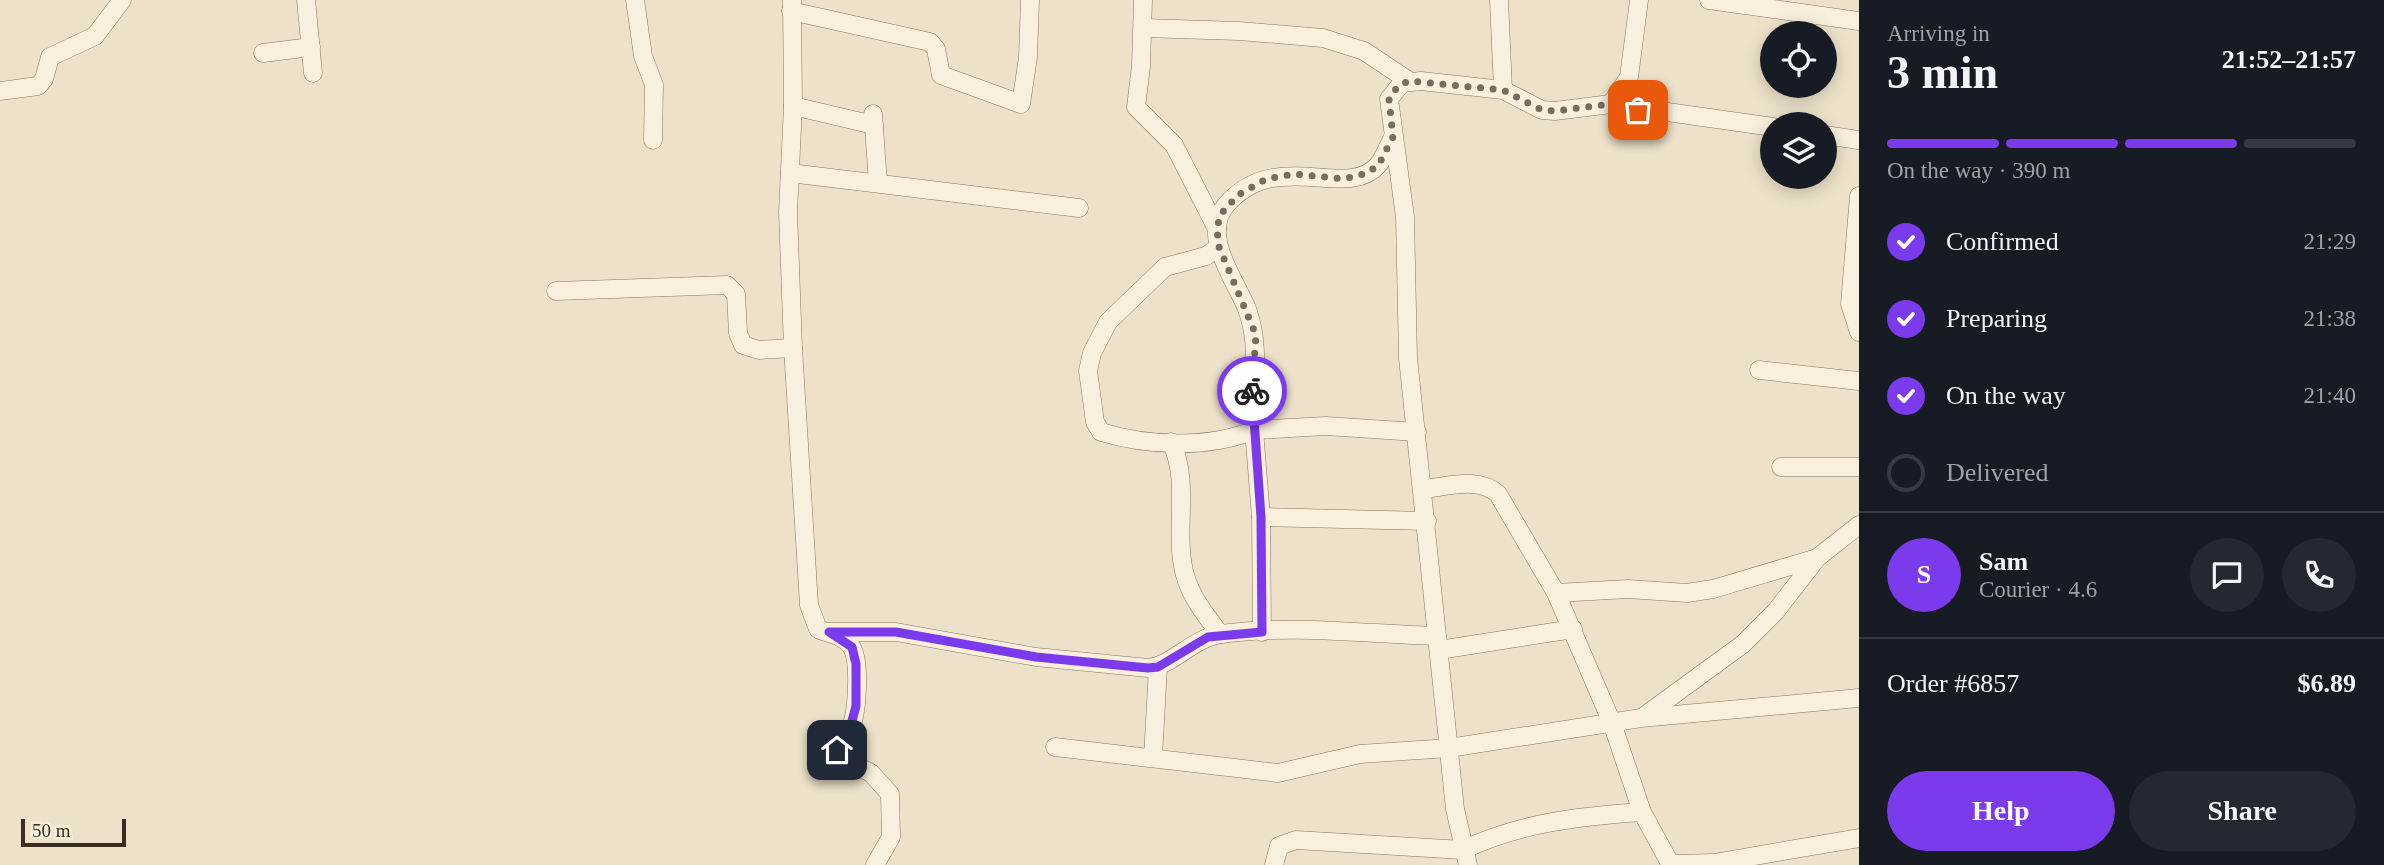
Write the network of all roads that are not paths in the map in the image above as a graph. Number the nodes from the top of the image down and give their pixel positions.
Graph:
1 (122, 0) edge
2 (306, 0) edge
3 (635, 0) edge
4 (1030, 0) edge
5 (1143, 0) edge
6 (1499, 0) edge
7 (1639, 0) edge
8 (1709, 0) edge
9 (791, 6) edge
10 (1859, 21) edge
11 (1143, 28) junction
12 (311, 47) junction
13 (263, 52) dead end
14 (313, 73) dead end
15 (1409, 81) junction
16 (1503, 90) junction
17 (0, 91) edge
18 (1611, 104) junction
19 (793, 106) junction
20 (1760, 125) edge
21 (1393, 137) junction
22 (1837, 137) edge
23 (653, 140) dead end
24 (1859, 140) edge
25 (790, 173) junction
26 (878, 183) junction
27 (1859, 196) edge
28 (1079, 208) dead end
29 (1217, 229) junction
30 (1219, 247) junction
31 (1856, 276) edge
32 (556, 291) dead end
33 (1859, 332) edge
34 (793, 348) junction
35 (1759, 370) dead end
36 (1859, 382) edge
37 (1254, 430) junction
38 (1417, 432) junction
39 (1171, 442) junction
40 (1781, 467) dead end
41 (1859, 467) edge
42 (1423, 489) junction
43 (1261, 517) junction
44 (1427, 521) junction
45 (1859, 525) edge
46 (1817, 558) junction
47 (1556, 593) junction
48 (1573, 629) junction
49 (829, 632) junction
50 (1262, 632) junction
51 (1220, 634) junction
52 (1438, 643) junction
53 (1158, 667) junction
54 (1859, 698) edge
55 (1641, 718) junction
56 (1612, 723) junction
57 (1055, 747) dead end
58 (1449, 748) junction
59 (1153, 757) junction
60 (1642, 812) junction
61 (1859, 838) edge
62 (1466, 858) edge
63 (1671, 864) edge
64 (875, 865) edge
65 (1274, 865) edge

1 - 17 street
2 - 12 street
3 - 23 street
4 - 9 street
5 - 11 street
6 - 16 street
7 - 18 street
8 - 10 street
9 - 19 street
11 - 15 street
11 - 29 street
12 - 13 street
12 - 14 street
15 - 16 street
15 - 21 street
16 - 18 street
18 - 20 street
19 - 25 street
19 - 26 street
21 - 29 street
21 - 38 street
22 - 24 street
25 - 26 street
25 - 34 street
26 - 28 street
27 - 31 street
29 - 30 street
30 - 37 street
30 - 39 street
31 - 33 street
32 - 34 street
34 - 49 street
35 - 36 street
37 - 38 street
37 - 39 street
37 - 43 street
38 - 42 street
39 - 51 street
40 - 41 street
42 - 44 street
42 - 47 street
43 - 44 street
43 - 50 street
44 - 52 street
45 - 46 street
46 - 47 street
46 - 55 street
47 - 48 street
48 - 52 street
48 - 56 street
49 - 53 street
49 - 64 street
50 - 51 street
50 - 52 street
51 - 53 street
52 - 58 street
53 - 59 street
54 - 55 street
55 - 56 street
56 - 58 street
56 - 60 street
57 - 59 street
58 - 59 street
58 - 62 street
60 - 62 street
60 - 63 street
61 - 63 street
62 - 65 street

